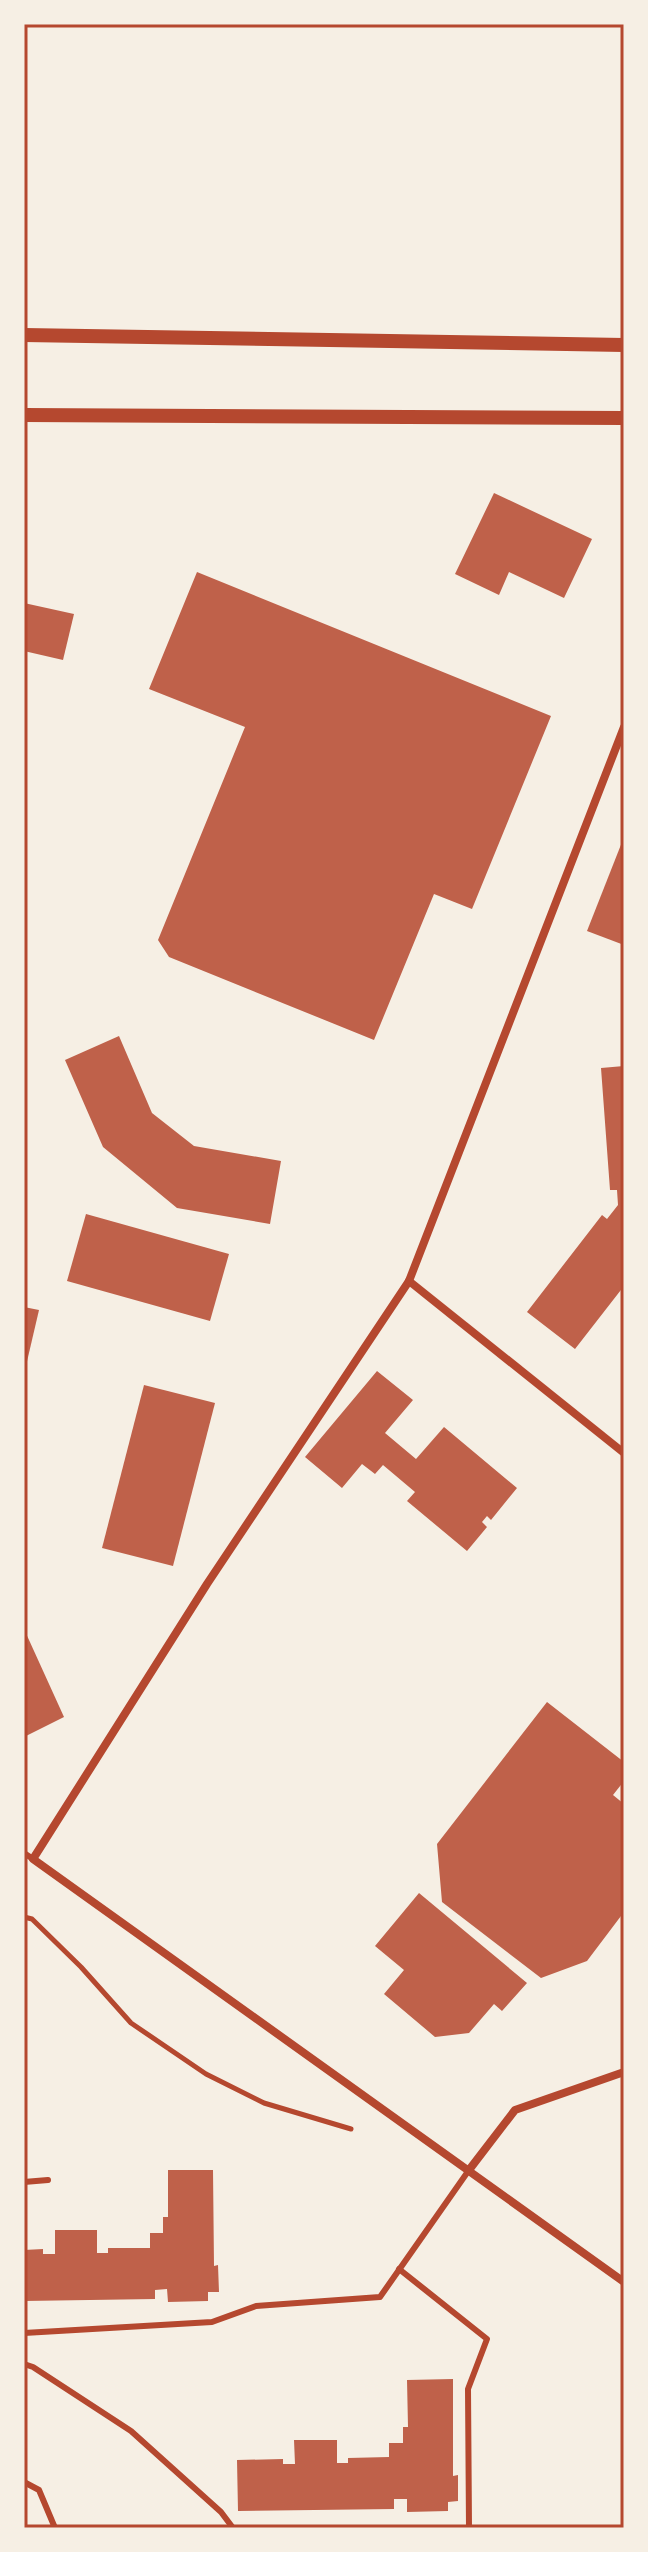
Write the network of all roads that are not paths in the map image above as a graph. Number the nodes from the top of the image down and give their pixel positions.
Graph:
1 (24, 335) edge
2 (624, 345) edge
3 (24, 415) edge
4 (624, 418) edge
5 (624, 727) edge
6 (409, 1281) junction
7 (624, 1453) edge
8 (24, 1853) edge
9 (33, 1859) junction
10 (624, 2072) edge
11 (469, 2170) junction
12 (48, 2180) dead end
13 (24, 2182) edge
14 (399, 2269) junction
15 (624, 2282) edge
16 (24, 2333) edge
17 (24, 2364) edge
18 (24, 2482) edge
19 (55, 2528) edge
20 (233, 2528) edge
21 (469, 2528) edge

1 - 2 street
3 - 4 street
5 - 6 street
6 - 7 street
6 - 9 street
8 - 9 lane
9 - 11 street
10 - 11 street
11 - 14 lane
11 - 15 street
12 - 13 lane
14 - 16 lane
14 - 21 lane
17 - 20 lane
18 - 19 lane

